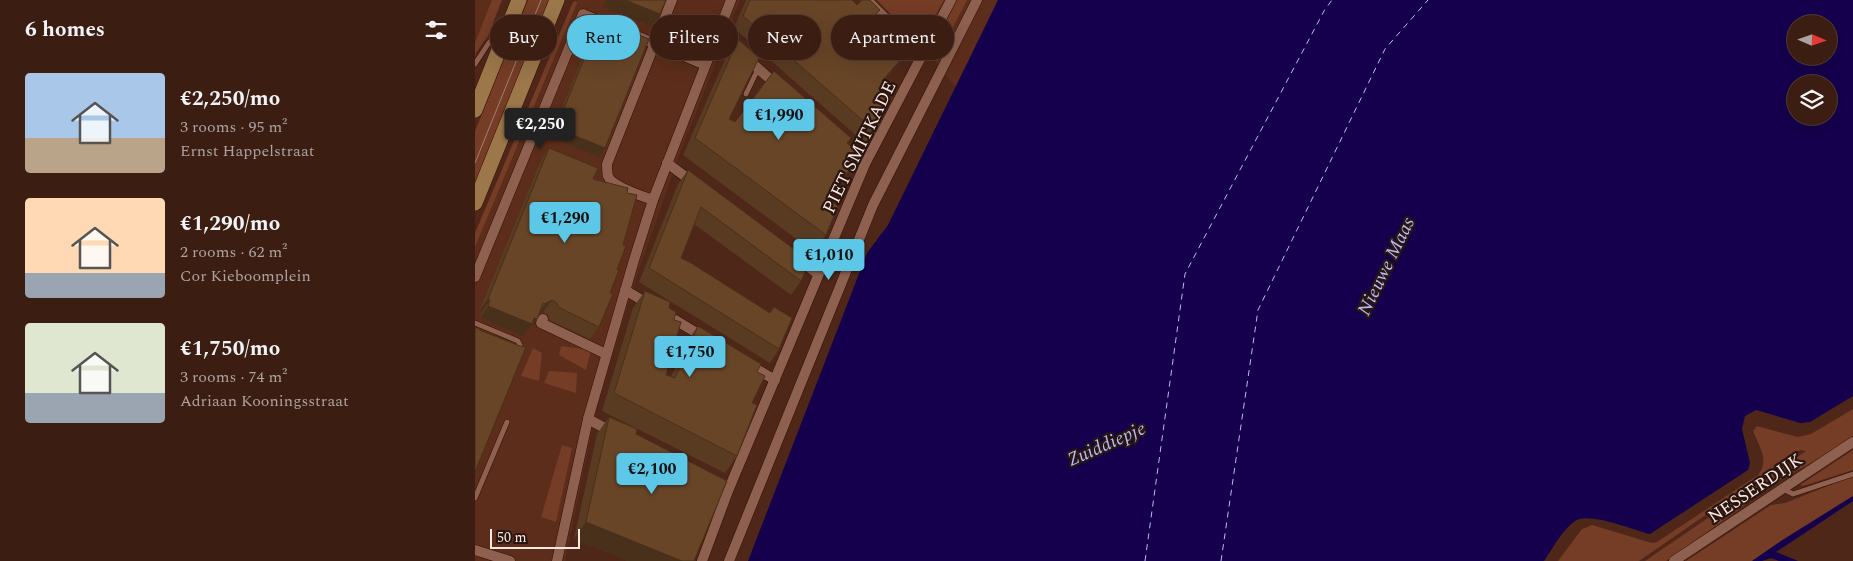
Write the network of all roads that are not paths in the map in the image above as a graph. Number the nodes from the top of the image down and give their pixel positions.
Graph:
1 (557, 0) edge
2 (672, 0) edge
3 (731, 0) edge
4 (867, 0) edge
5 (951, 0) edge
6 (977, 0) edge
7 (516, 7) edge
8 (666, 15) edge
9 (725, 15) edge
10 (882, 15) edge
11 (944, 15) edge
12 (650, 41) edge
13 (738, 51) edge
14 (650, 53) edge
15 (693, 60) edge
16 (707, 60) edge
17 (921, 60) edge
18 (475, 64) edge
19 (705, 65) junction
20 (758, 69) junction
21 (746, 94) edge
22 (787, 94) edge
23 (475, 110) edge
24 (667, 163) junction
25 (699, 186) edge
26 (653, 200) junction
27 (475, 203) edge
28 (787, 251) edge
29 (818, 274) junction
30 (475, 277) edge
31 (625, 290) junction
32 (543, 319) edge
33 (475, 323) edge
34 (716, 345) edge
35 (604, 353) junction
36 (513, 354) edge
37 (741, 360) edge
38 (775, 380) junction
39 (588, 419) junction
40 (507, 422) dead end
41 (623, 437) edge
42 (1853, 442) edge
43 (1853, 474) edge
44 (1782, 489) junction
45 (475, 498) edge
46 (475, 550) edge
47 (510, 561) edge
48 (557, 561) edge
49 (702, 561) edge
50 (729, 561) edge
51 (1674, 561) edge

1 - 27 main road
2 - 8 street
3 - 9 street
4 - 10 street
5 - 11 street, PIET SMITKADE
6 - 50 street
7 - 18 lane
7 - 23 main road
12 - 30 street
13 - 20 street
14 - 26 street
15 - 19 street
16 - 19 street
17 - 29 street, PIET SMITKADE
19 - 24 street
20 - 21 lane
20 - 22 street
24 - 25 street
24 - 26 street
26 - 31 street
28 - 29 street
29 - 38 street, PIET SMITKADE
31 - 34 street
31 - 35 street
32 - 35 street
33 - 36 lane
35 - 39 street
37 - 38 street
38 - 49 street, PIET SMITKADE
39 - 41 street
39 - 48 street
40 - 45 lane
42 - 44 street, NESSERDIJK
43 - 44 lane
44 - 51 street, NESSERDIJK
46 - 47 street

